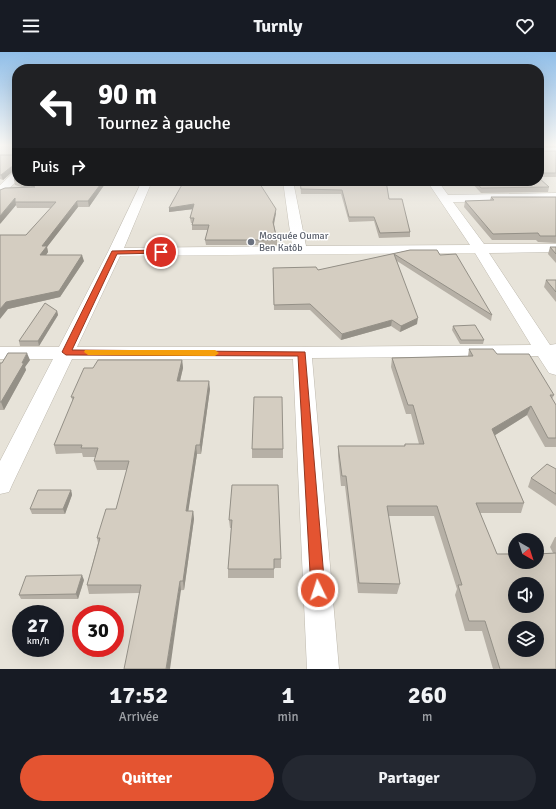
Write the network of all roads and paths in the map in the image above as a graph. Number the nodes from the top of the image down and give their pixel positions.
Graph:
1 (12, 179) edge
2 (145, 186) edge
3 (289, 186) edge
4 (436, 186) edge
5 (2, 188) edge
6 (556, 197) edge
7 (446, 199) junction
8 (556, 248) edge
9 (480, 249) junction
10 (300, 251) junction
11 (115, 252) junction
12 (550, 350) edge
13 (66, 352) junction
14 (0, 353) edge
15 (302, 353) junction
16 (556, 370) edge
17 (0, 485) edge
18 (323, 669) edge

1 - 5 street
2 - 11 street
3 - 10 street
4 - 7 street
6 - 7 street
7 - 9 street
8 - 9 street
9 - 10 street
9 - 12 street
10 - 11 street
11 - 13 street
12 - 15 street
12 - 16 street
13 - 14 street
13 - 15 street
13 - 17 street
15 - 18 street

